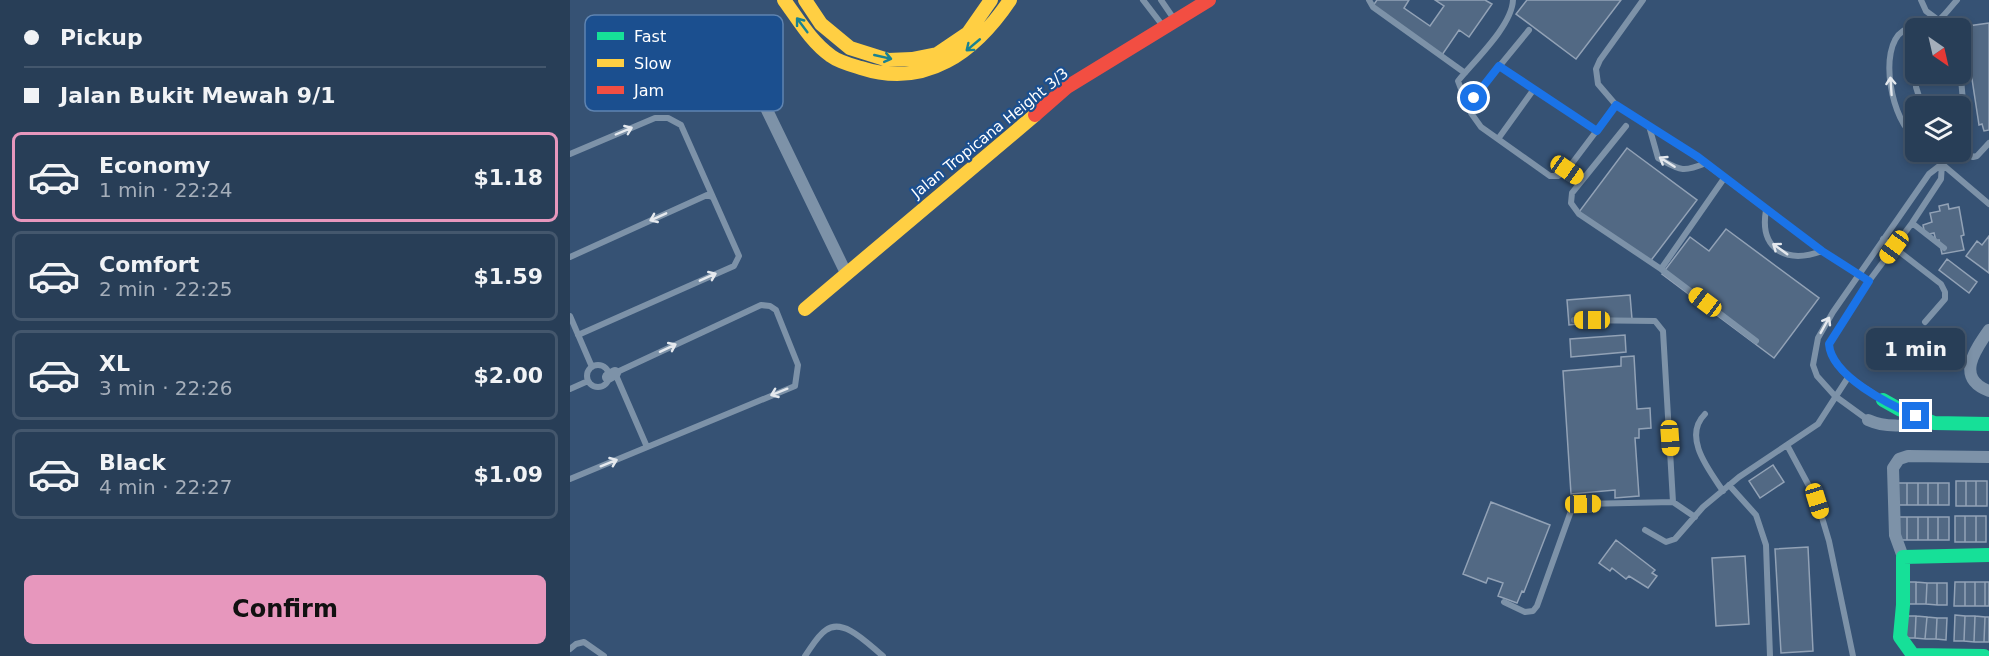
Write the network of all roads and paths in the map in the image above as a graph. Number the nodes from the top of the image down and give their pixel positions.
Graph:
1 (784, 0) edge
2 (805, 0) edge
3 (991, 0) edge
4 (1010, 0) edge
5 (1143, 0) edge
6 (1161, 0) edge
7 (1209, 0) edge
8 (1369, 0) edge
9 (1513, 0) edge
10 (1643, 0) edge
11 (1921, 0) edge
12 (1957, 0) edge
13 (1936, 18) edge
14 (1941, 18) edge
15 (1169, 23) junction
16 (1529, 30) dead end
17 (1905, 30) edge
18 (1499, 66) junction
19 (1465, 73) junction
20 (1534, 89) junction
21 (1474, 98) junction
22 (1616, 105) junction
23 (767, 111) edge
24 (1626, 126) dead end
25 (1648, 126) junction
26 (1905, 126) edge
27 (1597, 131) junction
28 (1498, 139) junction
29 (1989, 143) edge
30 (570, 154) edge
31 (1971, 156) edge
32 (1706, 163) junction
33 (1942, 164) junction
34 (1567, 170) junction
35 (1725, 177) junction
36 (1582, 180) junction
37 (712, 196) junction
38 (1989, 204) edge
39 (1766, 210) junction
40 (1912, 223) junction
41 (1883, 239) junction
42 (1894, 247) junction
43 (1944, 248) dead end
44 (1822, 251) junction
45 (570, 257) edge
46 (1661, 269) junction
47 (846, 273) junction
48 (1858, 274) junction
49 (1869, 281) junction
50 (806, 309) dead end
51 (570, 316) edge
52 (1574, 320) dead end
53 (1925, 322) dead end
54 (1989, 330) edge
55 (578, 335) junction
56 (1756, 341) dead end
57 (1815, 350) junction
58 (1830, 352) junction
59 (592, 367) junction
60 (612, 375) junction
61 (1849, 376) junction
62 (588, 381) junction
63 (570, 389) edge
64 (1989, 391) edge
65 (1835, 396) junction
66 (1883, 400) joint
67 (1705, 414) dead end
68 (1868, 420) joint
69 (1934, 423) junction
70 (1989, 424) edge
71 (1787, 446) junction
72 (647, 447) junction
73 (1989, 457) edge
74 (570, 479) edge
75 (1729, 485) junction
76 (1723, 491) junction
77 (1673, 502) junction
78 (1695, 517) junction
79 (1645, 530) dead end
80 (1989, 555) edge
81 (1903, 557) junction
82 (1504, 602) dead end
83 (570, 649) edge
84 (1913, 655) edge
85 (604, 656) edge
86 (805, 656) edge
87 (883, 656) edge
88 (1770, 656) edge
89 (1853, 656) edge
90 (1984, 656) edge

4 -> 1 street
2 -> 3 street
5 - 15 lane
6 - 15 lane
7 - 15 street, Jalan Tropicana Height 3/3
8 - 19 lane
9 - 19 lane
10 - 22 lane
11 - 13 lane
12 - 14 lane
15 - 47 street, Jalan Tropicana Height 3/3
16 - 18 lane
26 -> 17 lane
18 - 20 lane
18 - 21 lane
19 - 21 lane
20 - 27 lane
20 - 28 lane
21 - 28 lane
22 - 25 lane
22 - 27 lane
23 - 47 street
24 - 36 lane
25 - 32 lane
32 -> 25 lane
27 - 34 lane
28 - 34 lane
29 - 31 lane
30 -> 37 lane
32 - 35 lane
33 - 38 lane
33 - 40 lane
33 - 41 lane
34 - 36 lane
35 - 39 lane
35 - 46 lane
36 - 46 lane
37 -> 45 lane
55 -> 37 lane
39 - 44 lane
44 -> 39 lane
40 - 42 lane
40 - 43 lane
41 - 42 lane
41 - 48 lane
42 - 49 lane
42 - 53 lane
44 - 48 lane
46 - 56 lane
47 - 50 street, Jalan Tropicana Height 3/3
48 - 49 lane
57 -> 48 lane
49 - 58 lane
51 - 55 lane
52 - 77 lane
54 - 64 street
55 - 59 lane
57 - 58 lane
57 - 65 lane
58 - 61 lane
59 - 60 lane
59 - 62 lane
60 - 62 lane
60 - 72 lane
60 -> 72 lane
61 - 65 lane
61 - 66 lane
62 - 63 lane
65 - 68 lane
65 - 71 lane
66 - 69 street
67 - 76 lane
68 - 69 street
69 - 70 street
71 - 75 lane
71 - 89 lane
74 -> 72 lane
73 - 81 street
75 - 76 lane
75 - 88 lane
76 - 78 lane
77 - 78 lane
77 - 82 lane
78 - 79 lane
80 - 81 street
81 - 84 street
83 - 85 lane
84 - 90 street
86 - 87 lane

